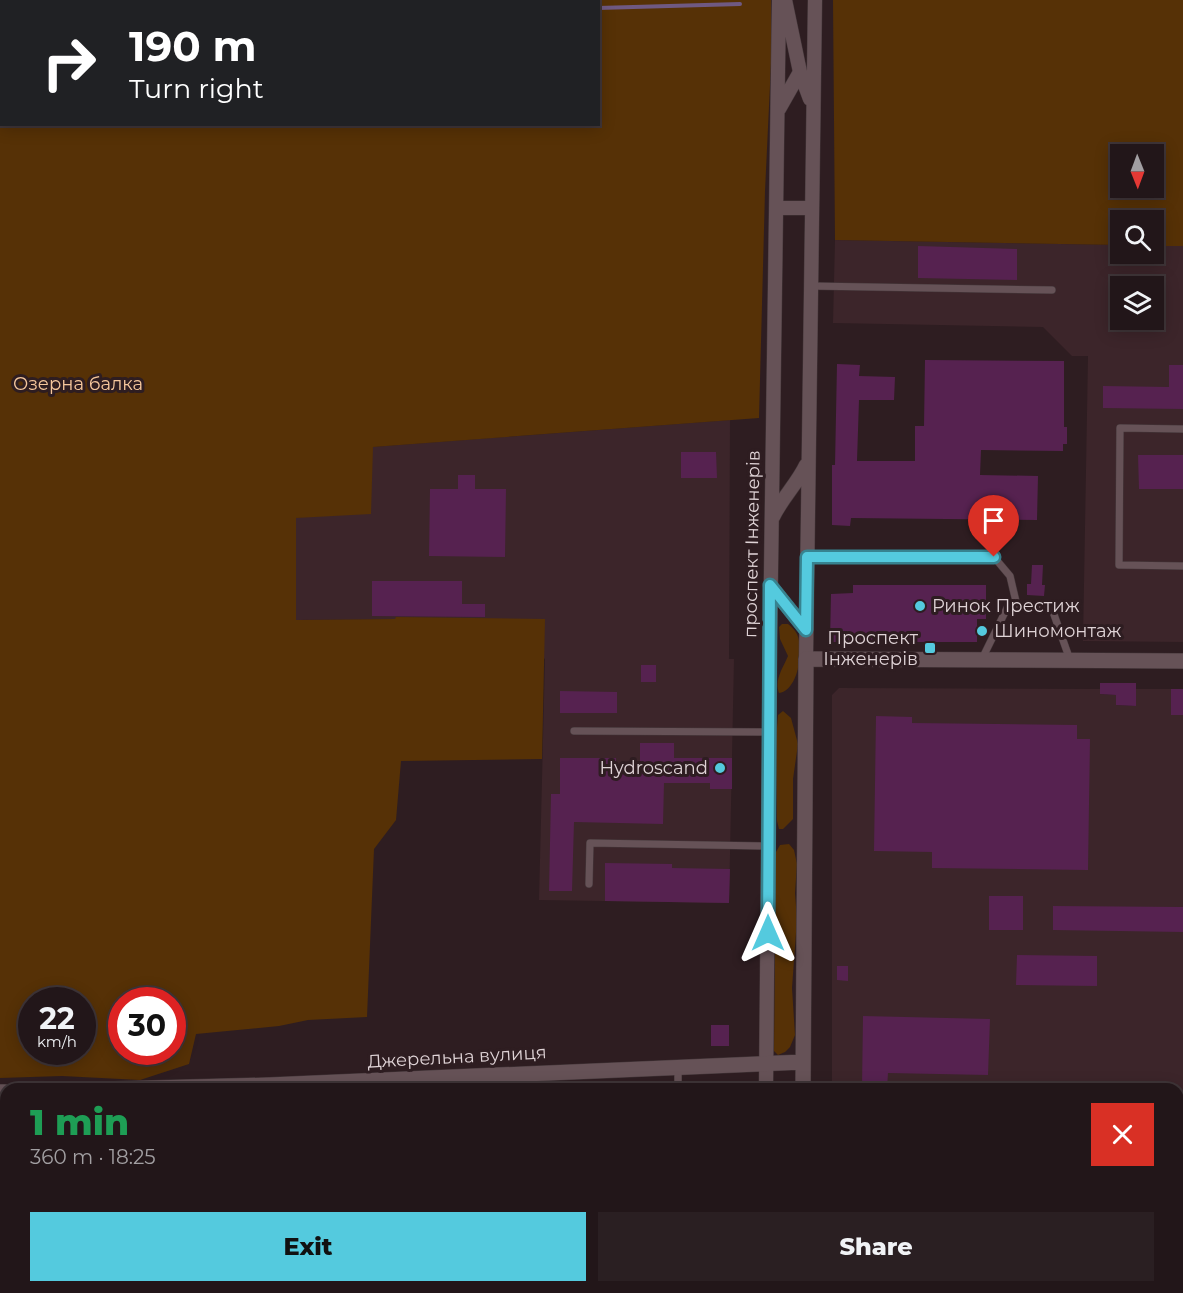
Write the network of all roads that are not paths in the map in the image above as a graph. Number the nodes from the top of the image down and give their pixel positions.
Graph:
1 (779, 0) edge
2 (785, 0) edge
3 (815, 0) edge
4 (800, 72) junction
5 (813, 110) junction
6 (777, 114) junction
7 (776, 208) junction
8 (812, 208) junction
9 (811, 286) junction
10 (1052, 290) dead end
11 (1183, 429) edge
12 (809, 461) junction
13 (771, 519) junction
14 (807, 557) junction
15 (1183, 566) edge
16 (770, 585) junction
17 (1017, 606) junction
18 (806, 630) junction
19 (806, 659) junction
20 (982, 660) junction
21 (1070, 660) junction
22 (1183, 661) edge
23 (574, 731) dead end
24 (769, 732) junction
25 (768, 846) junction
26 (590, 884) dead end
27 (803, 1062) junction
28 (767, 1063) junction
29 (678, 1066) junction
30 (349, 1083) edge
31 (678, 1083) edge
32 (766, 1083) edge
33 (803, 1083) edge

1 - 6 street, проспект Інженерів
2 - 4 street
3 - 5 street
4 - 5 street
4 - 6 street
5 - 8 street
6 - 7 street, проспект Інженерів
7 - 8 street
7 - 13 street, проспект Інженерів
8 - 9 street
9 - 10 lane
9 - 12 street
11 - 15 lane
12 - 13 street
12 - 14 street
13 - 16 street, проспект Інженерів
14 - 17 lane
14 - 18 street
16 - 18 street
16 - 24 street, проспект Інженерів
17 - 20 lane
17 - 21 lane
18 - 19 street
19 - 20 street
19 - 27 street
20 - 21 street
21 - 22 street
23 - 24 lane
24 - 25 street, проспект Інженерів
25 - 26 lane
25 - 28 street, проспект Інженерів
27 - 28 street, Джерельна вулиця
27 - 33 street
28 - 29 street, Джерельна вулиця
28 - 32 street, проспект Інженерів
29 - 30 street, Джерельна вулиця
29 - 31 lane

